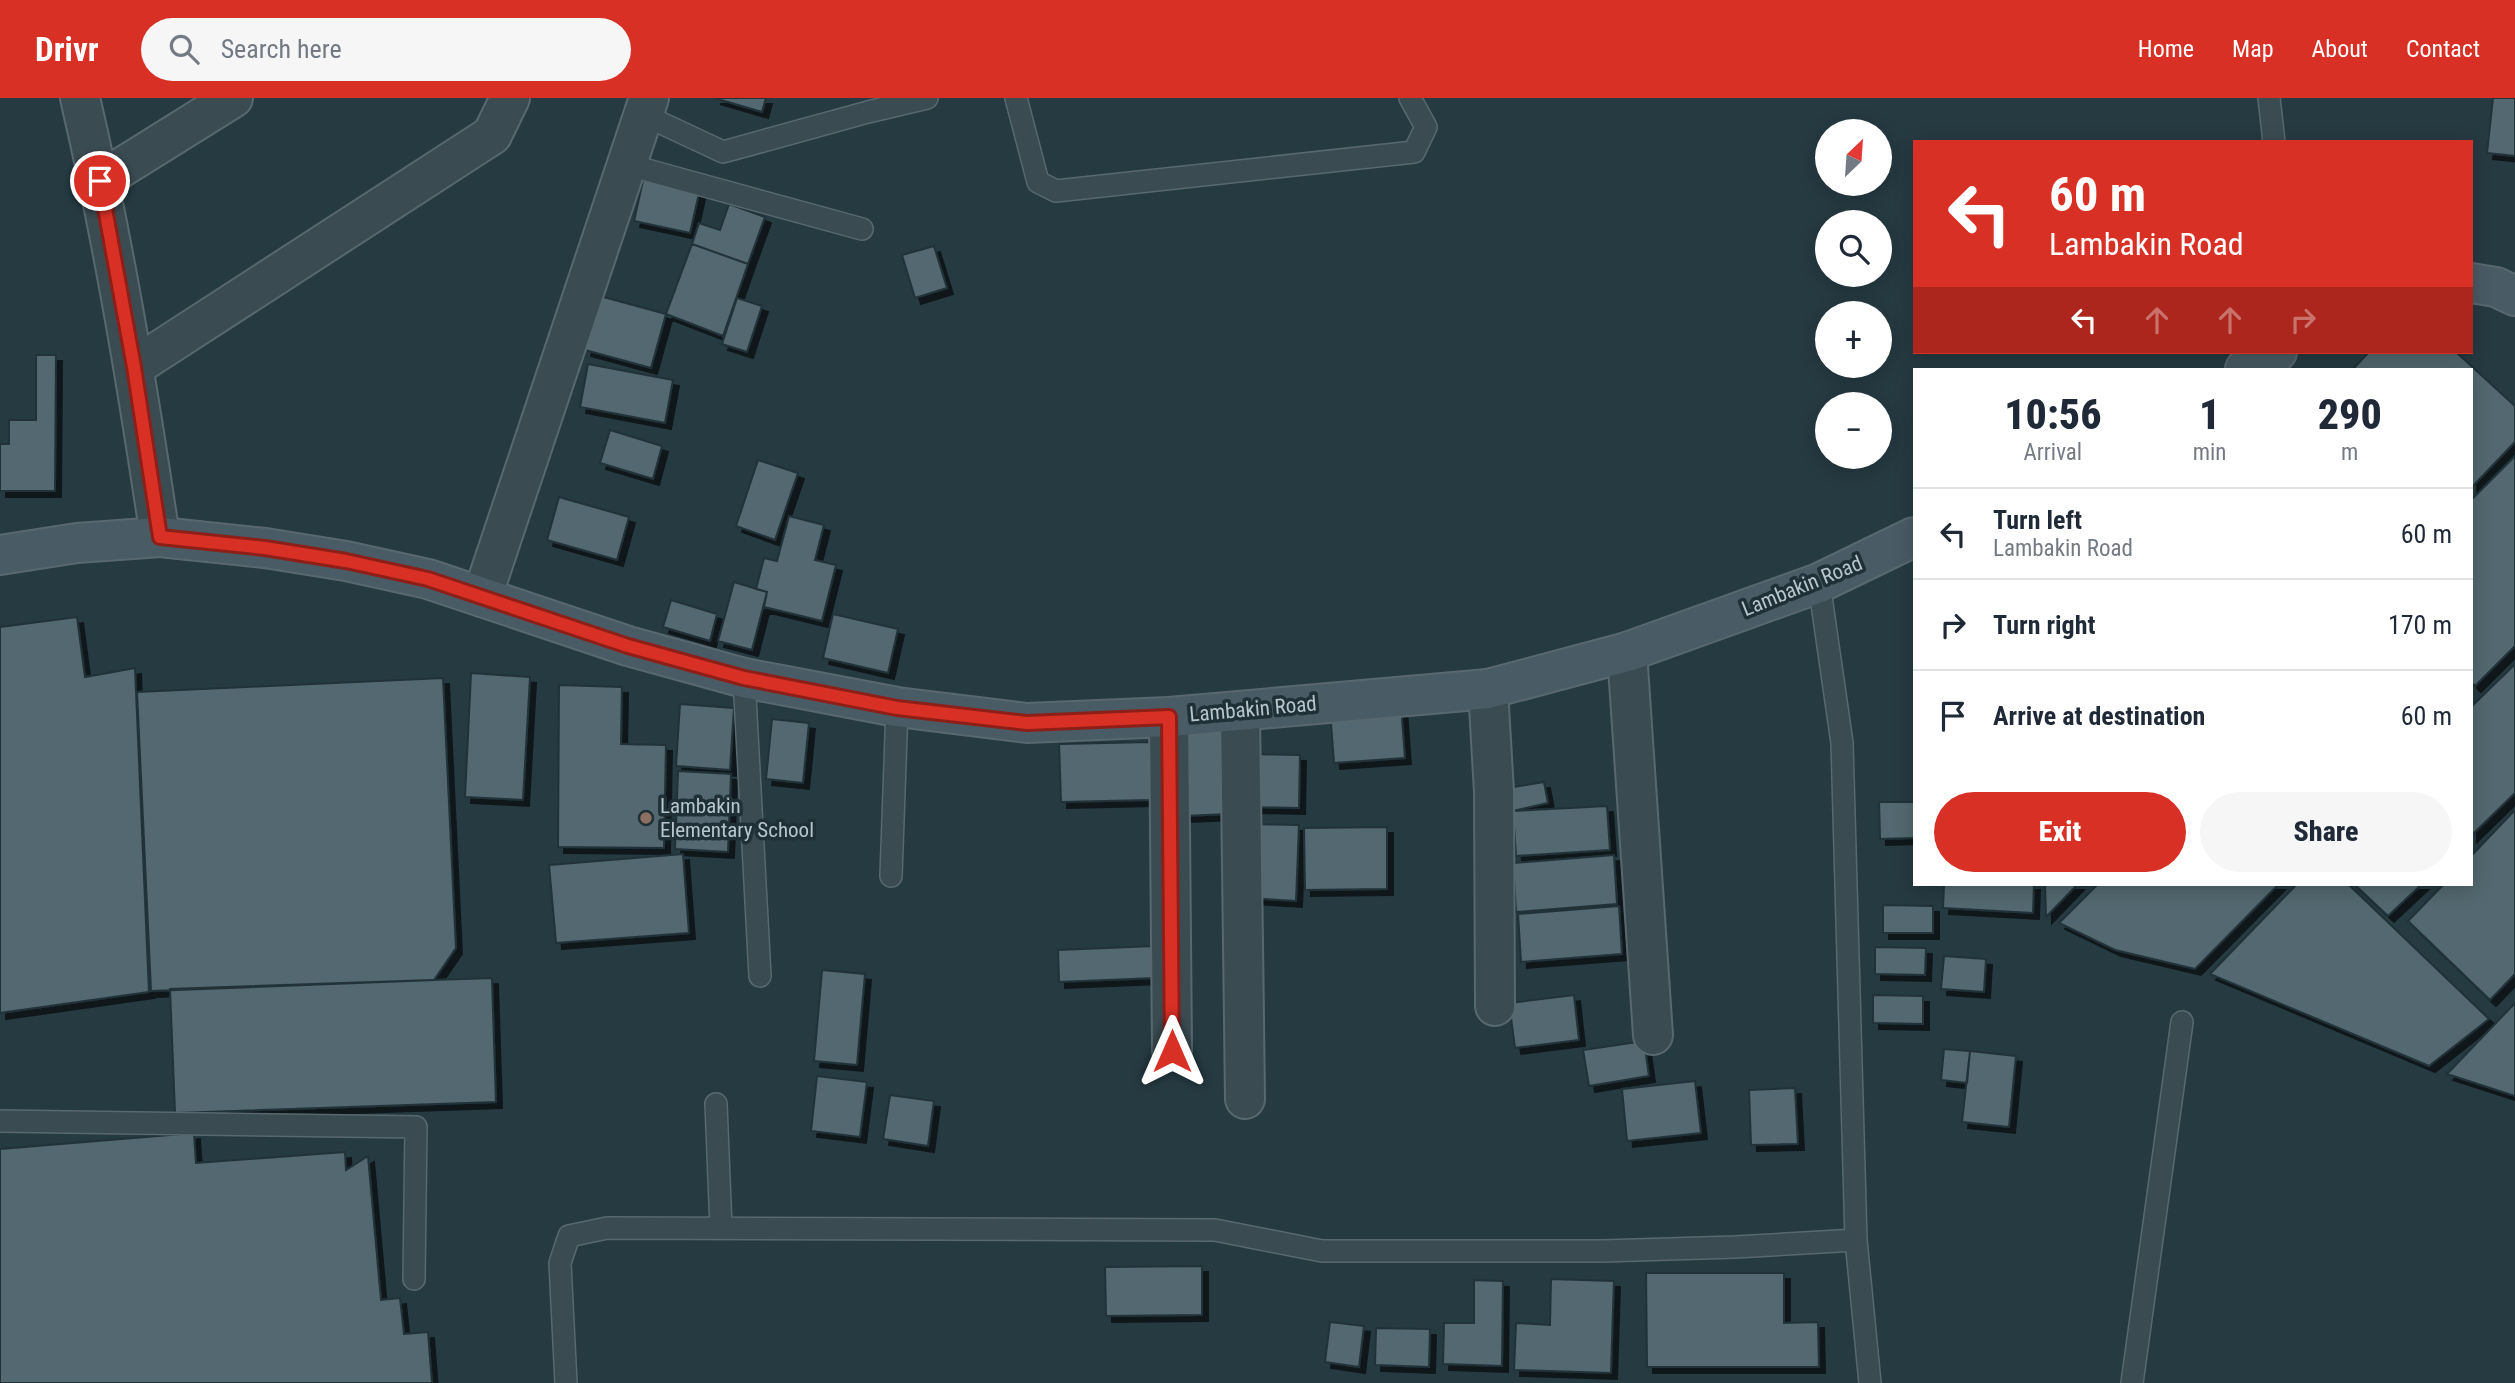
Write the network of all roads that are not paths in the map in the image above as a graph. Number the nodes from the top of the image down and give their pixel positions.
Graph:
1 (80, 98) edge
2 (233, 98) edge
3 (510, 98) edge
4 (927, 98) edge
5 (1016, 98) edge
6 (1410, 98) edge
7 (2269, 98) edge
8 (645, 106) edge
9 (2274, 140) edge
10 (625, 164) junction
11 (100, 181) junction
12 (862, 229) dead end
13 (2473, 283) edge
14 (2515, 296) edge
15 (2273, 354) edge
16 (134, 367) junction
17 (2247, 368) edge
18 (160, 537) junction
19 (1913, 537) edge
20 (0, 555) edge
21 (1819, 583) junction
22 (482, 597) junction
23 (1626, 652) junction
24 (744, 678) junction
25 (1488, 689) junction
26 (897, 708) junction
27 (1240, 711) junction
28 (1169, 717) junction
29 (891, 876) dead end
30 (760, 976) dead end
31 (1495, 1006) dead end
32 (2182, 1022) dead end
33 (1653, 1035) dead end
34 (1172, 1051) dead end
35 (1245, 1099) dead end
36 (716, 1104) dead end
37 (0, 1121) edge
38 (721, 1228) junction
39 (1856, 1240) junction
40 (414, 1279) dead end
41 (566, 1383) edge
42 (1870, 1383) edge
43 (2132, 1383) edge

1 - 11 street
2 - 11 street
3 - 16 street
4 - 8 lane
5 - 6 lane
7 - 9 lane
8 - 10 street
10 - 12 lane
10 - 22 street
11 - 16 street
13 - 14 main road
15 - 17 main road
16 - 18 street
18 - 20 main road, Lambakin Road
18 - 22 main road, Lambakin Road
19 - 21 main road, Lambakin Road
21 - 23 main road, Lambakin Road
21 - 39 lane
22 - 24 main road, Lambakin Road
23 - 25 main road, Lambakin Road
23 - 33 street
24 - 26 main road, Lambakin Road
24 - 30 lane
25 - 27 main road, Lambakin Road
25 - 31 street
26 - 28 main road, Lambakin Road
26 - 29 lane
27 - 28 main road, Lambakin Road
27 - 35 street
28 - 34 street
32 - 43 lane
36 - 38 lane
37 - 40 lane
38 - 39 lane
38 - 41 lane
39 - 42 lane

